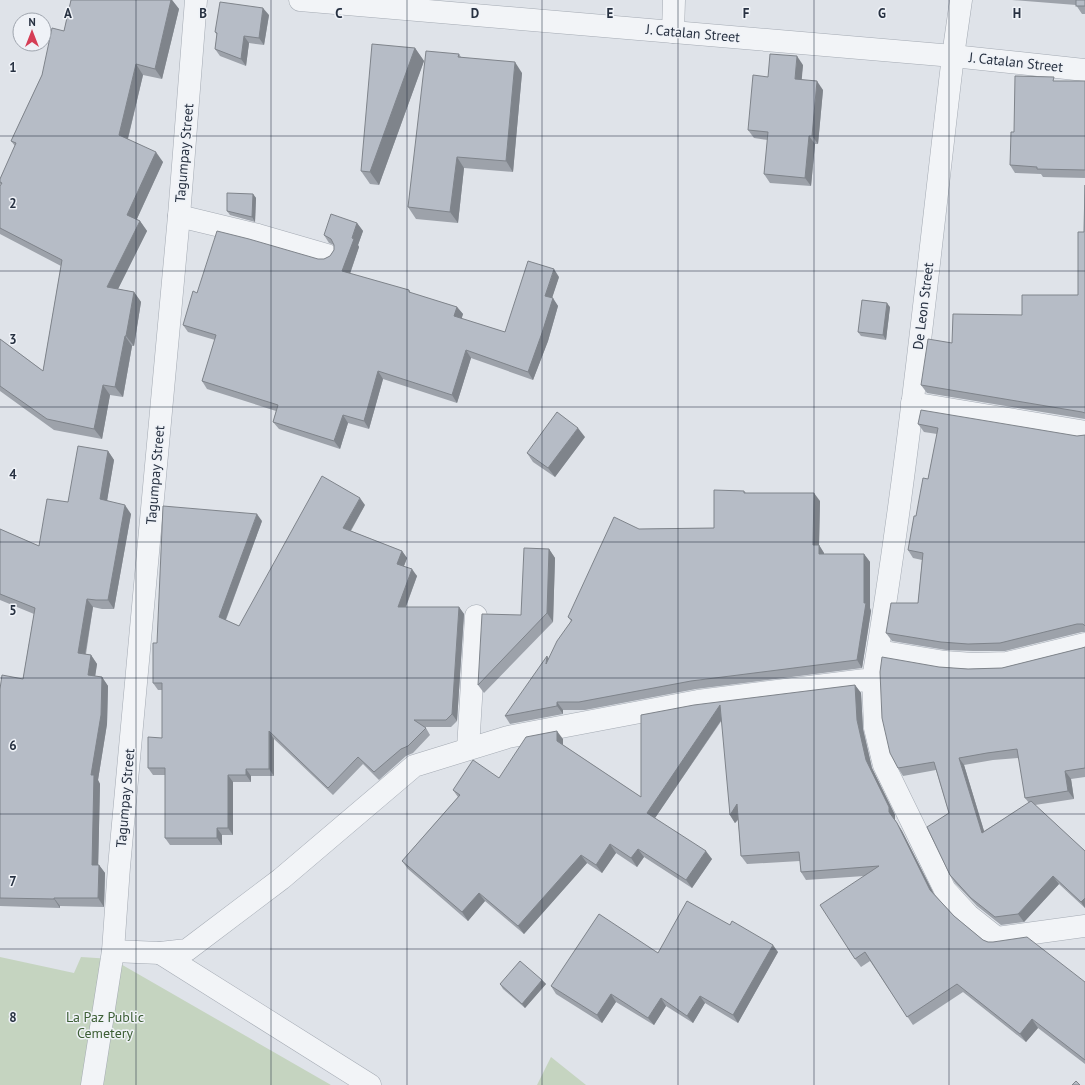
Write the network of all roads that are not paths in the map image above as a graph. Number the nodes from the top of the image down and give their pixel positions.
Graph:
1 (196, 0) edge
2 (300, 0) edge
3 (674, 0) edge
4 (961, 0) edge
5 (672, 32) junction
6 (953, 56) junction
7 (1085, 70) edge
8 (179, 216) junction
9 (327, 255) dead end
10 (912, 403) junction
11 (1085, 432) edge
12 (476, 616) dead end
13 (1085, 644) edge
14 (878, 651) junction
15 (873, 679) junction
16 (468, 750) junction
17 (1085, 926) edge
18 (113, 951) junction
19 (160, 953) junction
20 (92, 1085) edge
21 (370, 1085) edge

1 - 8 street, Tagumpay Street
2 - 5 street, J. Catalan Street
3 - 5 street
4 - 6 street, De Leon Street
5 - 6 street, J. Catalan Street
6 - 7 street, J. Catalan Street
6 - 10 street, De Leon Street
8 - 9 street
8 - 18 street, Tagumpay Street
10 - 11 street
10 - 14 street, De Leon Street
12 - 16 street
13 - 14 street
14 - 15 street, De Leon Street
15 - 16 street
15 - 17 street, De Leon Street
16 - 19 street
18 - 19 street
18 - 20 street, Tagumpay Street
19 - 21 street

